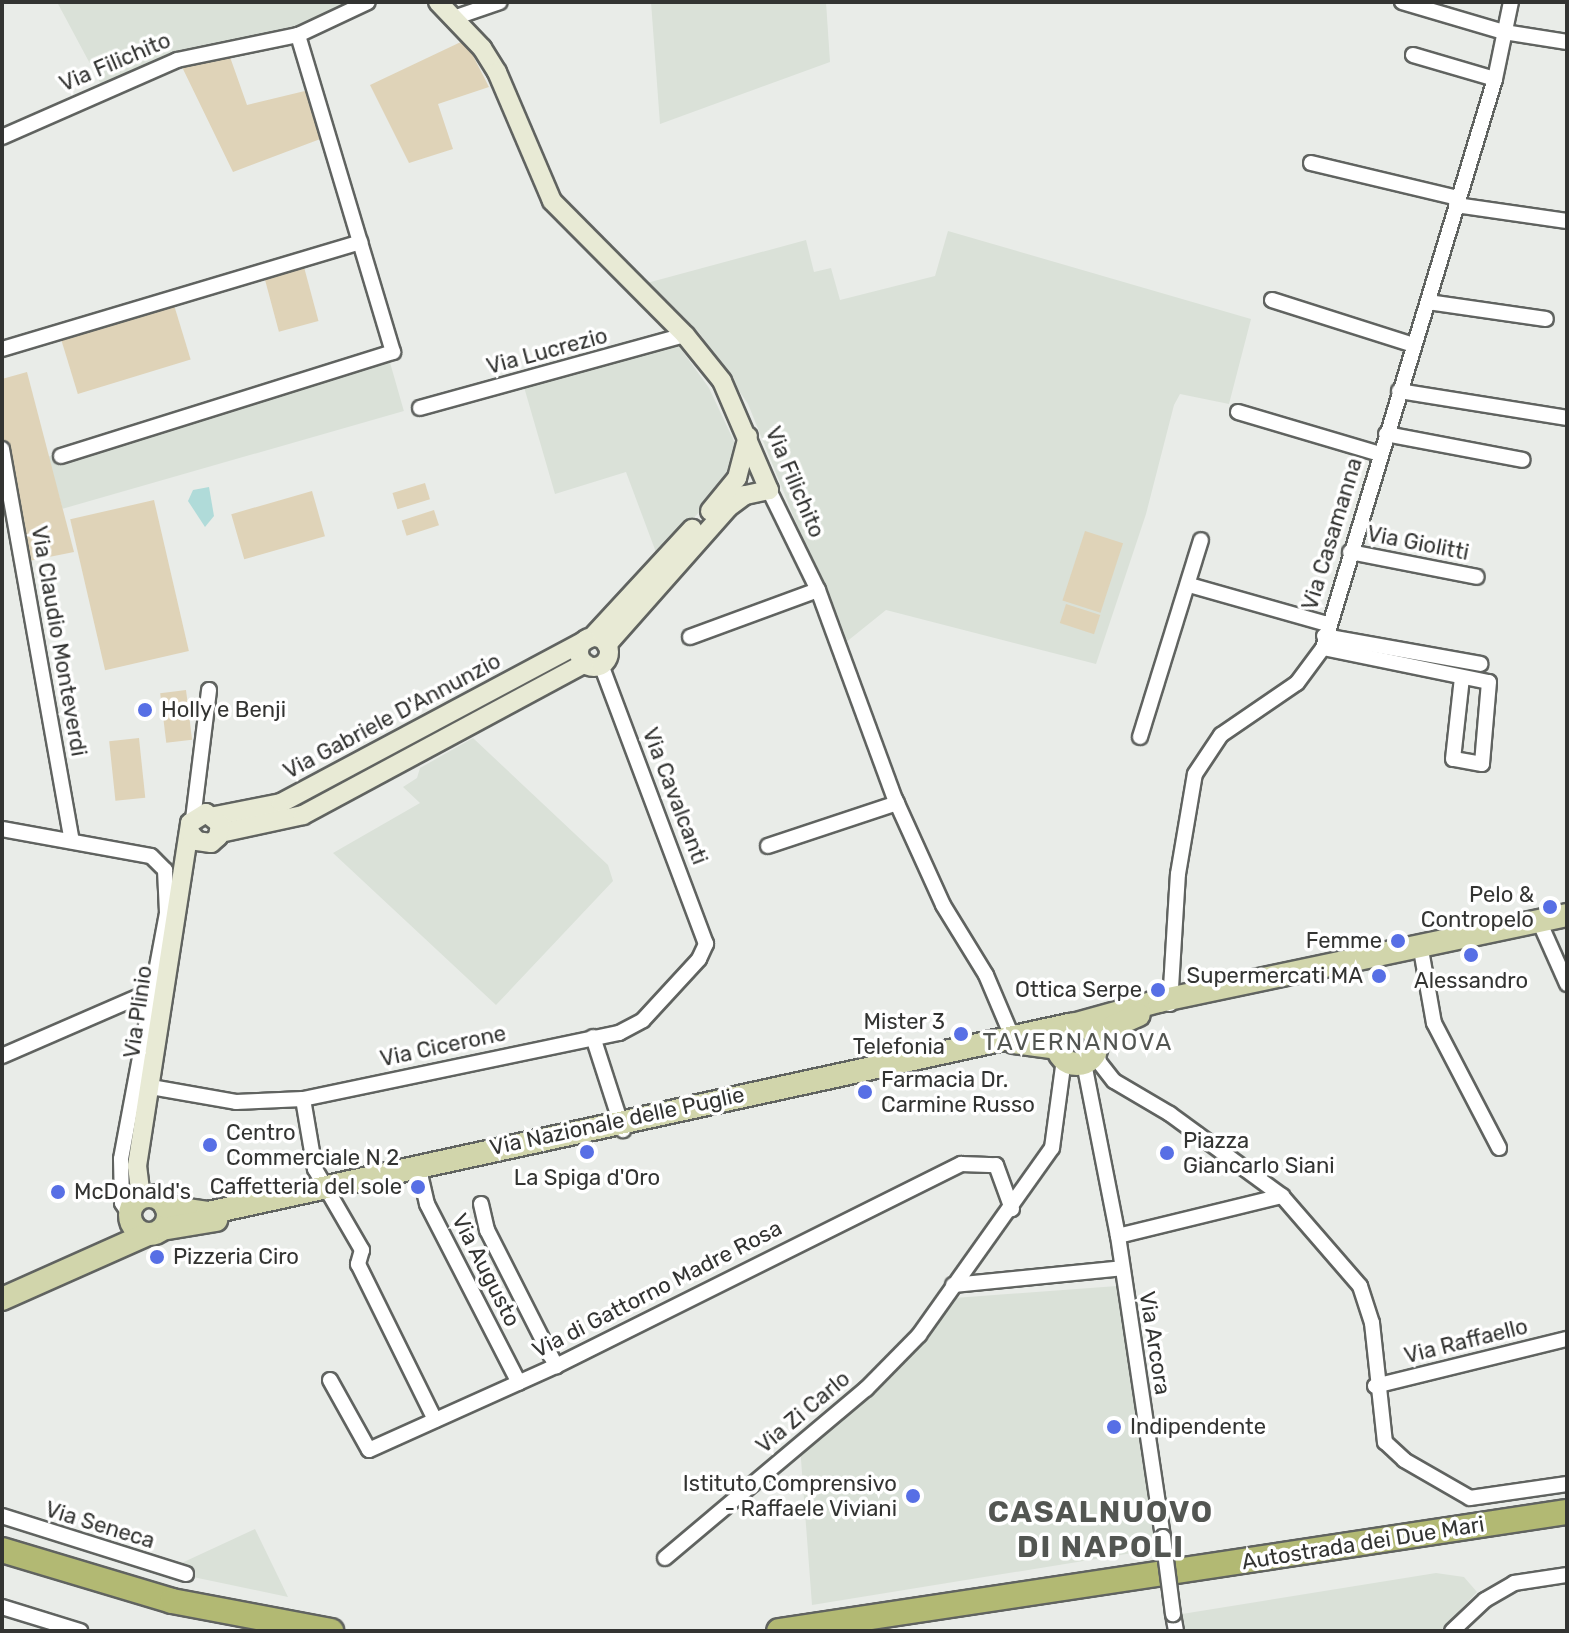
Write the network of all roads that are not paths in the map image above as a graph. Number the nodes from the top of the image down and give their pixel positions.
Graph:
1 (368, 2) edge
2 (438, 2) edge
3 (500, 2) edge
4 (1402, 2) edge
5 (1511, 2) edge
6 (456, 17) junction
7 (1504, 32) junction
8 (298, 35) junction
9 (1566, 38) edge
10 (1413, 55) dead end
11 (1495, 79) junction
12 (2, 137) edge
13 (1311, 163) dead end
14 (1457, 201) junction
15 (1567, 221) edge
16 (360, 242) junction
17 (1272, 300) dead end
18 (1428, 302) junction
19 (1546, 319) dead end
20 (685, 335) junction
21 (1414, 345) junction
22 (2, 349) edge
23 (1399, 391) junction
24 (420, 408) dead end
25 (1238, 412) dead end
26 (1567, 418) edge
27 (748, 433) junction
28 (1386, 434) junction
29 (2, 449) edge
30 (1380, 454) junction
31 (61, 456) dead end
32 (1523, 460) dead end
33 (769, 490) junction
34 (1201, 540) dead end
35 (1350, 552) junction
36 (1477, 577) dead end
37 (1189, 585) junction
38 (818, 590) junction
39 (1325, 636) junction
40 (690, 637) dead end
41 (595, 641) junction
42 (593, 664) junction
43 (1481, 664) dead end
44 (1462, 677) junction
45 (209, 690) dead end
46 (1140, 737) dead end
47 (897, 803) junction
48 (217, 824) junction
49 (2, 829) edge
50 (195, 832) junction
51 (72, 841) junction
52 (768, 846) dead end
53 (1567, 915) edge
54 (1567, 925) edge
55 (1540, 926) junction
56 (706, 944) joint
57 (1421, 950) junction
58 (1567, 984) edge
59 (154, 990) junction
60 (1170, 1004) junction
61 (1073, 1025) junction
62 (593, 1037) junction
63 (1012, 1038) junction
64 (1080, 1051) junction
65 (2, 1056) edge
66 (151, 1087) junction
67 (303, 1099) junction
68 (621, 1125) junction
69 (1499, 1148) dead end
70 (419, 1170) junction
71 (327, 1190) junction
72 (1282, 1196) junction
73 (481, 1204) dead end
74 (1012, 1209) junction
75 (147, 1214) junction
76 (1118, 1236) junction
77 (1122, 1268) junction
78 (953, 1285) junction
79 (2, 1290) edge
80 (2, 1299) edge
81 (1567, 1339) edge
82 (556, 1366) junction
83 (330, 1380) dead end
84 (519, 1383) junction
85 (1375, 1386) junction
86 (435, 1420) junction
87 (1567, 1484) edge
88 (1567, 1512) edge
89 (2, 1516) edge
90 (1567, 1527) edge
91 (2, 1550) edge
92 (665, 1558) dead end
93 (2, 1566) edge
94 (186, 1574) dead end
95 (1567, 1575) edge
96 (2, 1607) edge
97 (80, 1631) edge
98 (242, 1631) edge
99 (331, 1631) edge
100 (779, 1631) edge
101 (883, 1631) edge
102 (1176, 1631) edge
103 (1452, 1631) edge

1 - 8 street, Via Filichito
2 - 6 street, Via Filichito
3 - 6 street
4 - 7 street
5 - 7 street, Via Casamanna
6 - 20 street, Via Filichito
7 - 9 street
7 - 11 street, Via Casamanna
8 - 12 street, Via Filichito
8 - 16 street
10 - 11 street
11 - 14 street, Via Casamanna
13 - 14 street
14 - 15 street
14 - 18 street, Via Casamanna
16 - 22 street
16 - 31 street
17 - 21 street
18 - 19 street
18 - 21 street, Via Casamanna
20 - 24 street, Via Lucrezio
20 - 27 street, Via Filichito
21 - 23 street, Via Casamanna
23 - 26 street
23 - 28 street, Via Casamanna
25 - 30 street
27 - 33 street, Via Filichito
27 - 41 street, Via Gabriele D'Annunzio
28 - 30 street, Via Casamanna
28 - 32 street
29 - 51 street, Via Claudio Monteverdi
30 - 35 street, Via Casamanna
33 - 38 street, Via Filichito
33 - 41 street, Via Gabriele D'Annunzio
34 - 37 street
35 - 36 street, Via Giolitti
35 - 39 street, Via Casamanna
37 - 39 street
37 - 46 street
38 - 40 street
38 - 47 street, Via Filichito
39 - 43 street
39 - 44 street
39 - 60 street, Via Casamanna
41 - 42 street
41 - 42 street, Via Gabriele D'Annunzio
41 - 48 street, Via Gabriele D'Annunzio
42 - 48 street, Via Gabriele D'Annunzio
42 - 56 street, Via Cavalcanti
44 - 44 street
45 - 50 street, Via Plinio
47 - 52 street
47 - 63 street, Via Filichito
48 - 50 street
48 - 50 street
49 - 51 street
50 - 66 street, Via Plinio
51 - 59 street
53 - 55 main road, Via Nazionale delle Puglie
54 - 55 main road, Via Nazionale delle Puglie
55 - 57 main road, Via Nazionale delle Puglie
55 - 58 street
56 - 62 street, Via Cicerone
57 - 60 main road, Via Nazionale delle Puglie
57 - 69 street
59 - 65 street
59 - 75 street
60 - 61 main road, Via Nazionale delle Puglie
60 - 64 main road, Via Nazionale delle Puglie
61 - 63 main road, Via Nazionale delle Puglie
61 - 64 main road
61 - 64 main road
62 - 67 street, Via Cicerone
62 - 68 street
63 - 64 main road, Via Nazionale delle Puglie
63 - 68 main road, Via Nazionale delle Puglie
64 - 72 street
64 - 74 street, Via Zi Carlo
64 - 76 street, Via Arcora
66 - 67 street, Via Cicerone
66 - 75 street, Via Plinio
67 - 71 street
68 - 70 main road, Via Nazionale delle Puglie
70 - 71 main road, Via Nazionale delle Puglie
70 - 84 street, Via Augusto
71 - 75 main road, Via Nazionale delle Puglie
71 - 86 street
72 - 76 street
72 - 85 street
73 - 82 street
74 - 78 street, Via Zi Carlo
74 - 82 street, Via di Gattorno Madre Rosa
75 - 79 main road, Via Nazionale delle Puglie
75 - 80 main road, Via Nazionale delle Puglie
76 - 77 street, Via Arcora
77 - 78 street
77 - 102 street, Via Arcora, bridge
78 - 92 street, Via Zi Carlo
81 - 85 street, Via Raffaello
82 - 84 street, Via di Gattorno Madre Rosa
83 - 86 street, Via di Gattorno Madre Rosa
84 - 86 street, Via di Gattorno Madre Rosa
85 - 87 street
88 - 100 highway, Autostrada dei Due Mari
89 - 94 street, Via Seneca
90 - 101 highway, Autostrada dei Due Mari
91 - 99 highway
93 - 98 highway
95 - 103 street
96 - 97 street

